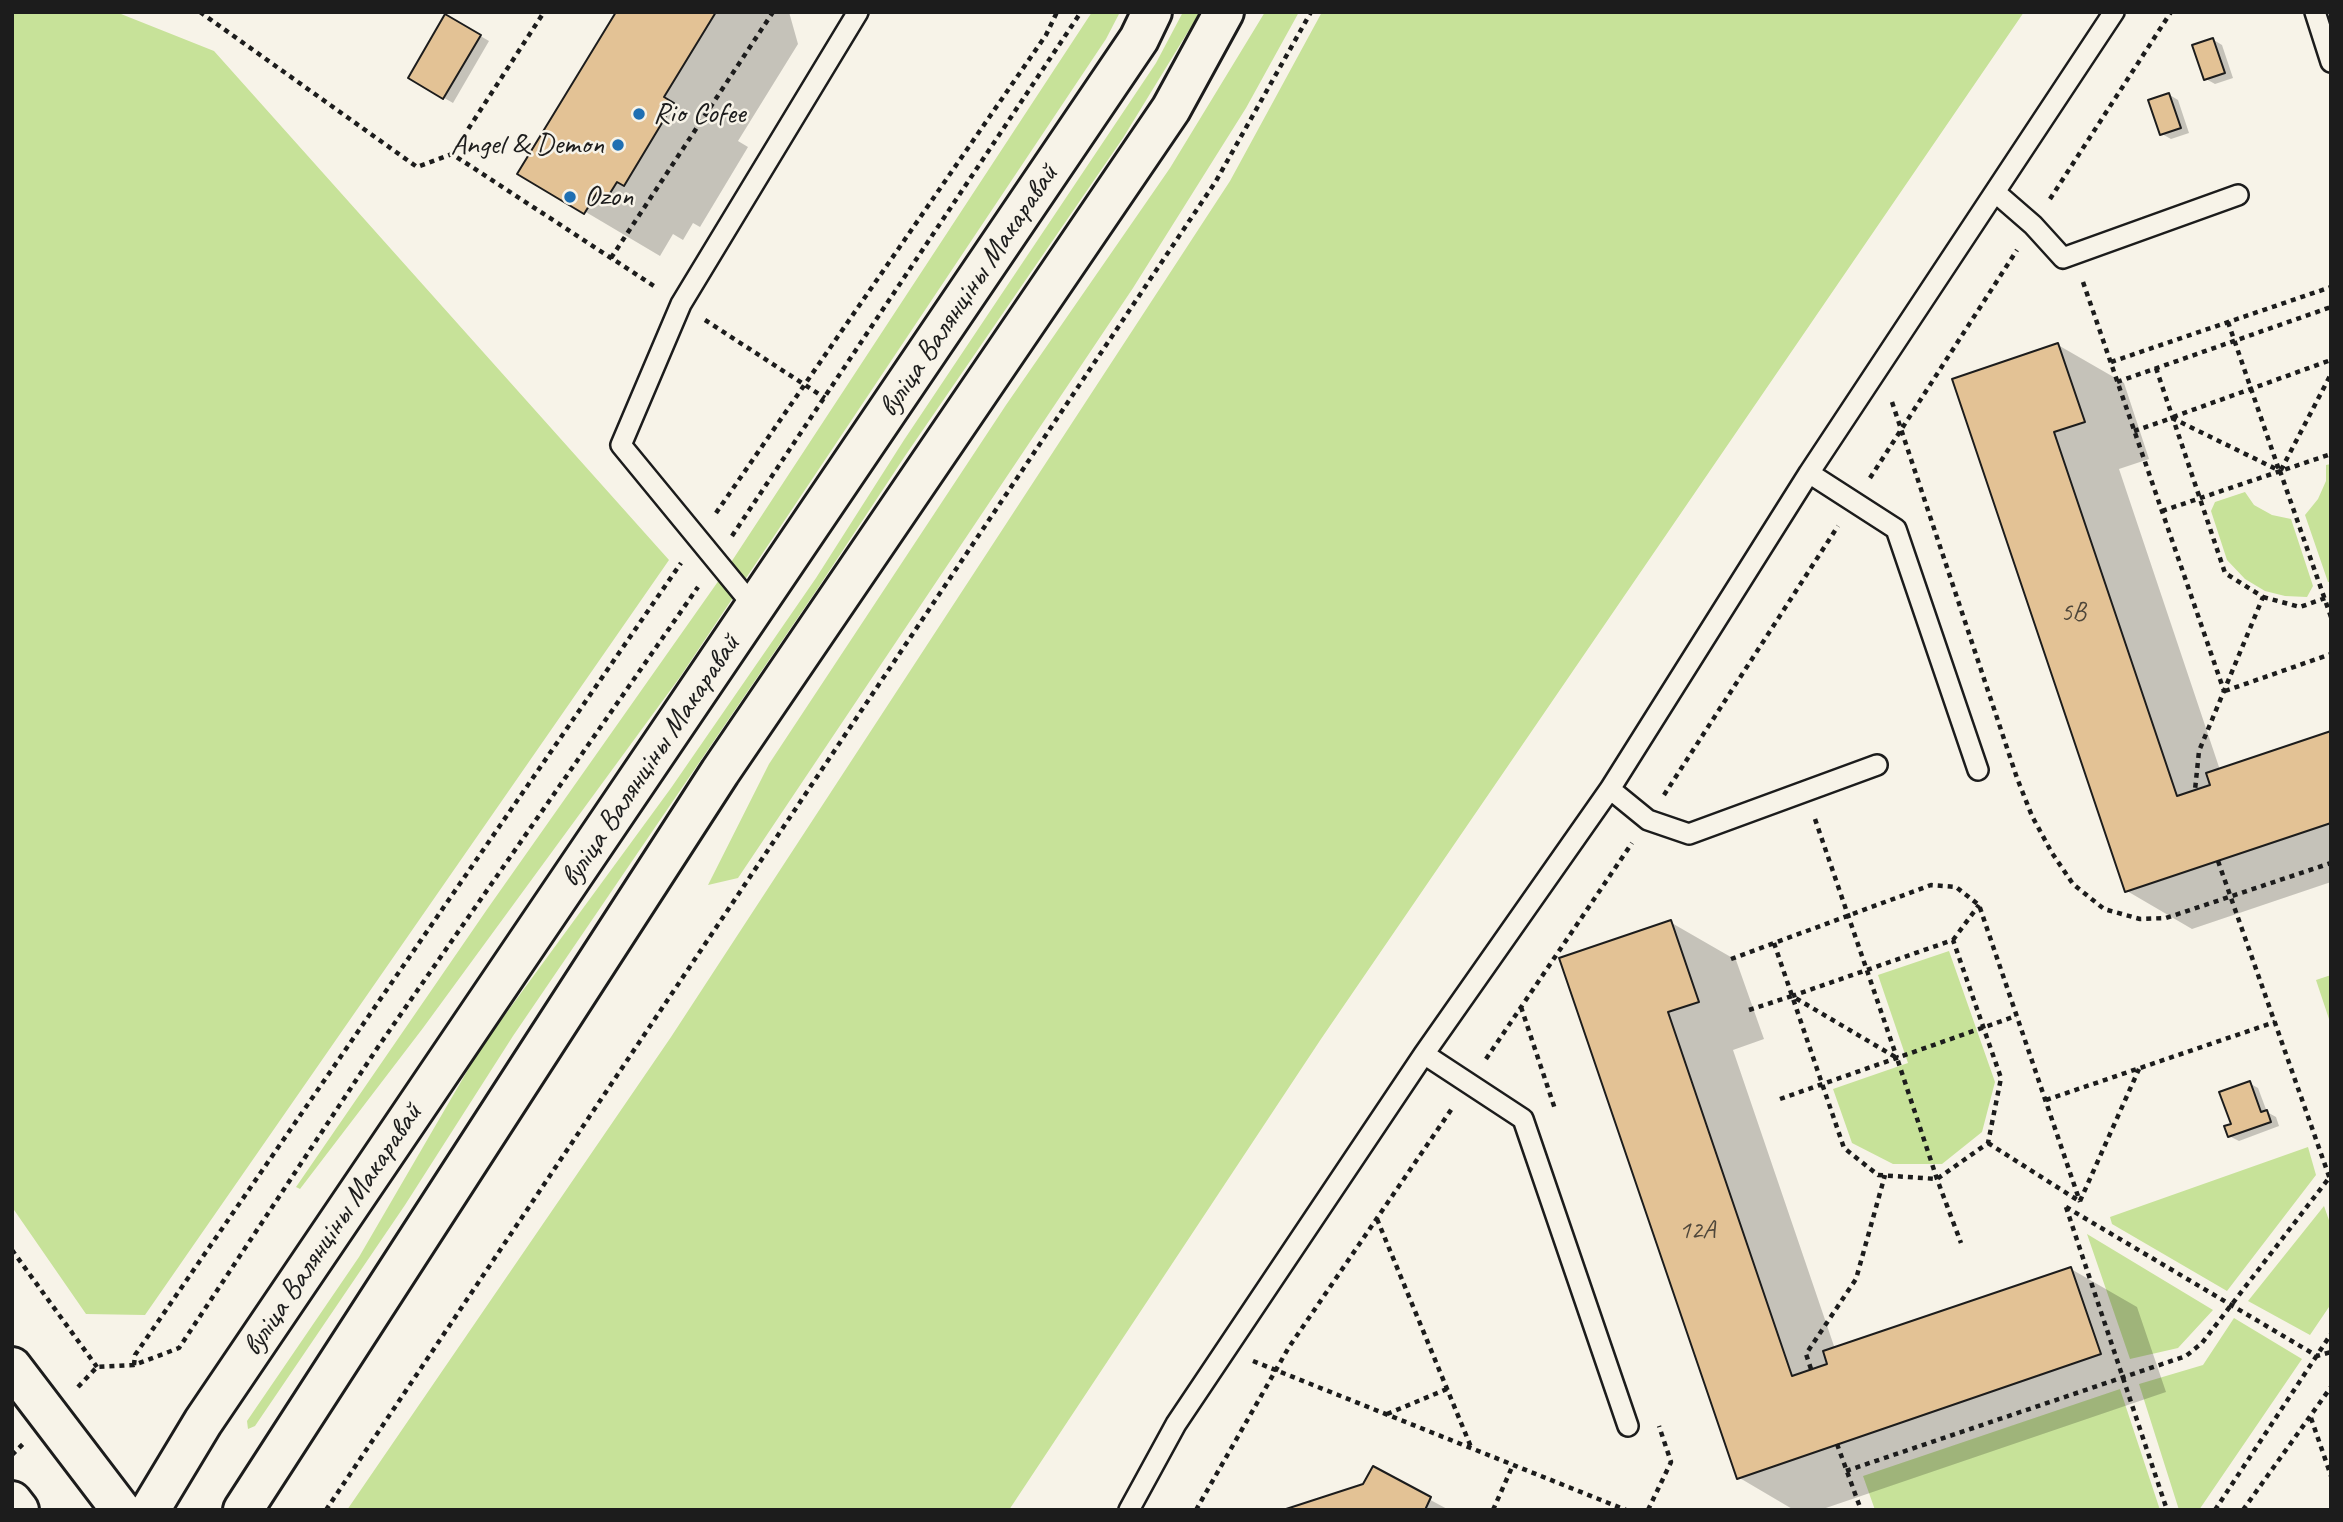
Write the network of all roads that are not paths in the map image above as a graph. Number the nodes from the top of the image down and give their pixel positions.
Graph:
1 (858, 12) edge
2 (1152, 12) edge
3 (1224, 12) edge
4 (2114, 12) edge
5 (2315, 12) edge
6 (2331, 62) edge
7 (1995, 192) junction
8 (2238, 195) dead end
9 (1809, 473) junction
10 (755, 608) junction
11 (1877, 765) dead end
12 (1978, 770) dead end
13 (1610, 789) junction
14 (1424, 1054) junction
15 (12, 1367) edge
16 (1628, 1426) dead end
17 (12, 1501) edge
18 (19, 1510) edge
19 (121, 1510) edge
20 (150, 1510) edge
21 (243, 1510) edge
22 (1129, 1510) edge

1 - 10 lane
2 - 10 street, вуліца Валянціны Макаравай
3 - 21 street
4 - 7 lane
5 - 6 lane
7 - 8 lane
7 - 9 lane
9 - 12 lane
9 - 13 lane
10 - 20 street, вуліца Валянціны Макаравай
11 - 13 lane
13 - 14 lane
14 - 16 lane
14 - 22 lane
15 - 19 street
17 - 18 street

